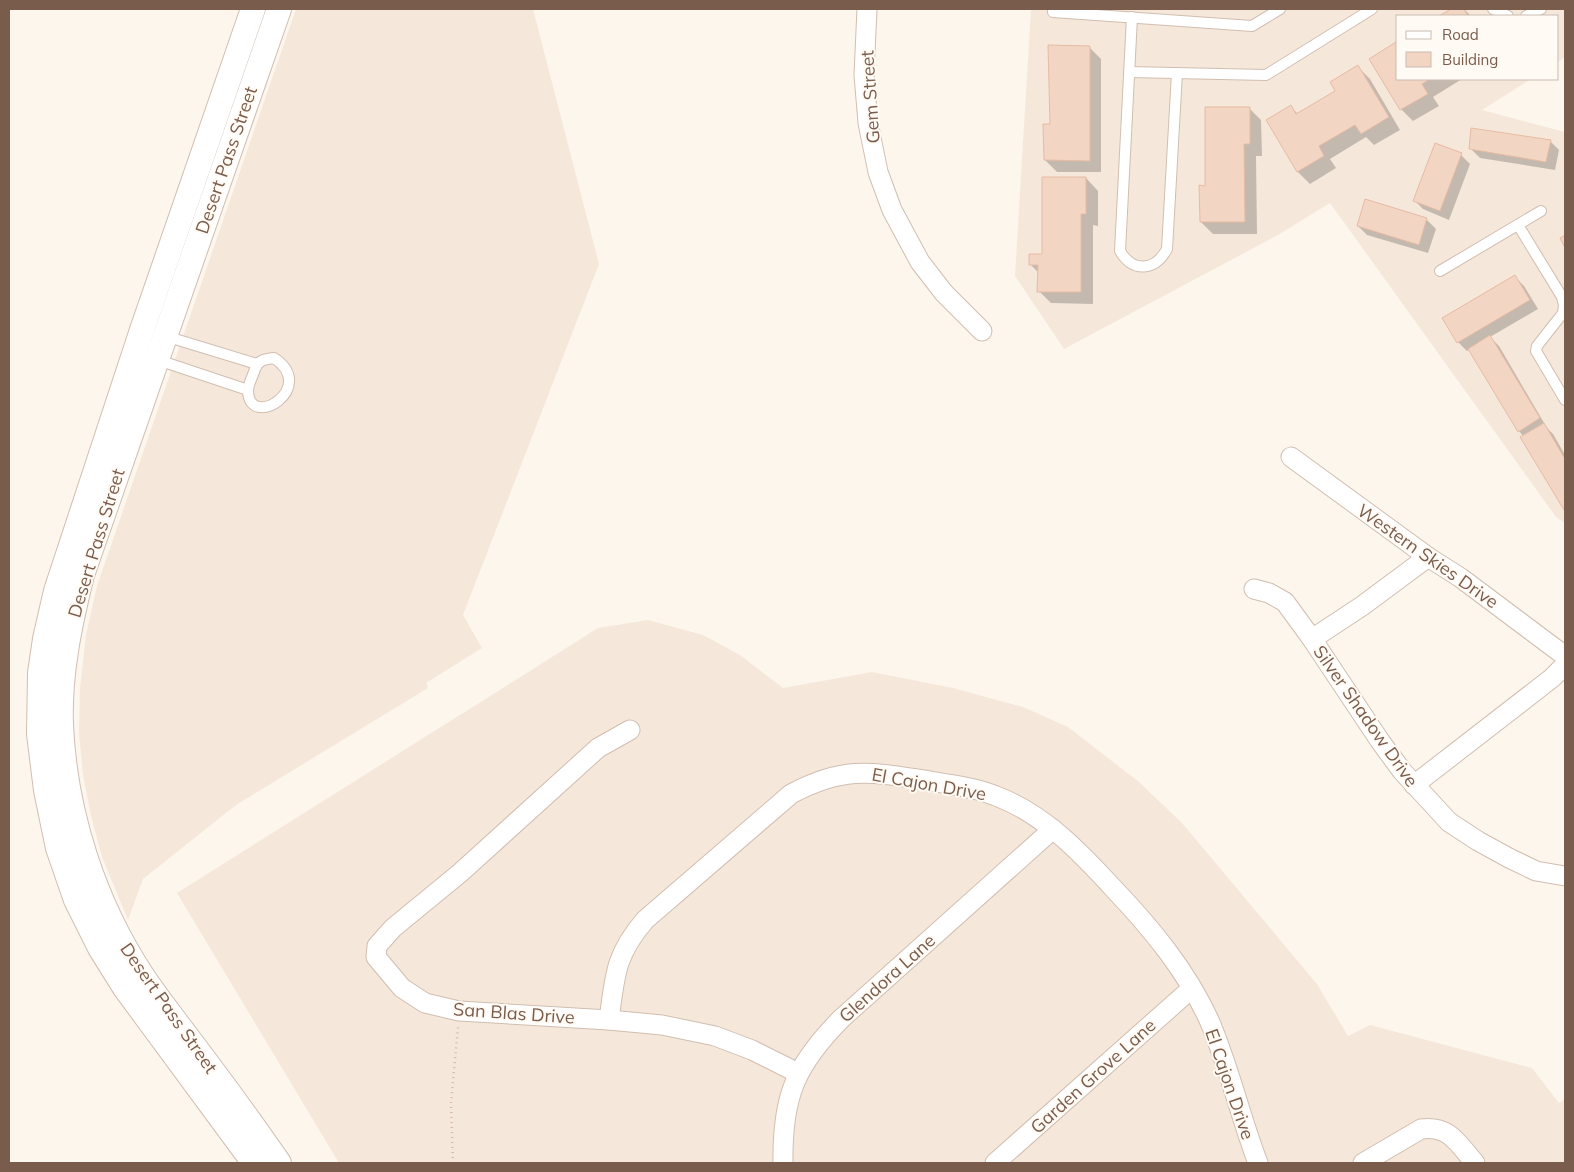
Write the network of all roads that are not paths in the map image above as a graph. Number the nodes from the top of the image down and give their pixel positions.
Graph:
1 (253, 9) edge
2 (279, 9) edge
3 (867, 9) edge
4 (1053, 9) edge
5 (1280, 9) edge
6 (1372, 9) edge
7 (1493, 9) edge
8 (1540, 9) edge
9 (1506, 15) edge
10 (1528, 15) edge
11 (1132, 17) junction
12 (1129, 72) junction
13 (1177, 73) junction
14 (1541, 211) dead end
15 (1518, 225) junction
16 (1440, 271) dead end
17 (982, 330) dead end
18 (151, 340) junction
19 (257, 364) junction
20 (248, 390) junction
21 (1565, 400) edge
22 (1291, 457) dead end
23 (1428, 557) junction
24 (1254, 589) dead end
25 (1312, 639) junction
26 (1565, 656) edge
27 (1565, 665) edge
28 (40, 673) junction
29 (63, 674) junction
30 (630, 730) dead end
31 (1414, 785) junction
32 (1054, 829) junction
33 (1565, 876) edge
34 (1191, 989) junction
35 (609, 1020) junction
36 (798, 1074) junction
37 (239, 1124) junction
38 (254, 1163) edge
39 (279, 1163) edge
40 (784, 1163) edge
41 (995, 1163) edge
42 (1258, 1163) edge
43 (1363, 1163) edge
44 (1476, 1163) edge

1 - 18 street, Desert Pass Street
2 - 18 street, Desert Pass Street
3 - 17 street, Gem Street
4 - 11 lane
5 - 11 lane
6 - 13 lane
7 - 9 lane
8 - 10 lane
11 - 12 lane
12 - 13 lane
12 - 13 lane
14 - 15 lane
15 - 16 lane
15 - 21 lane
18 - 19 lane
18 - 20 lane
18 - 28 street, Desert Pass Street
18 - 29 street, Desert Pass Street
19 - 20 lane
19 - 20 lane
22 - 23 street, Western Skies Drive
23 - 25 street
23 - 26 street, Western Skies Drive
24 - 25 street, Silver Shadow Drive
25 - 31 street, Silver Shadow Drive
27 - 31 street
28 - 29 street
28 - 37 street, Desert Pass Street
29 - 37 street, Desert Pass Street
30 - 35 street, San Blas Drive
31 - 33 street, Silver Shadow Drive
32 - 34 street, El Cajon Drive
32 - 35 street, El Cajon Drive
32 - 36 street, Glendora Lane
34 - 41 street, Garden Grove Lane
34 - 42 street, El Cajon Drive
35 - 36 street, San Blas Drive
36 - 40 street, Glendora Lane
37 - 38 street, Desert Pass Street
37 - 39 street, Desert Pass Street
43 - 44 street

